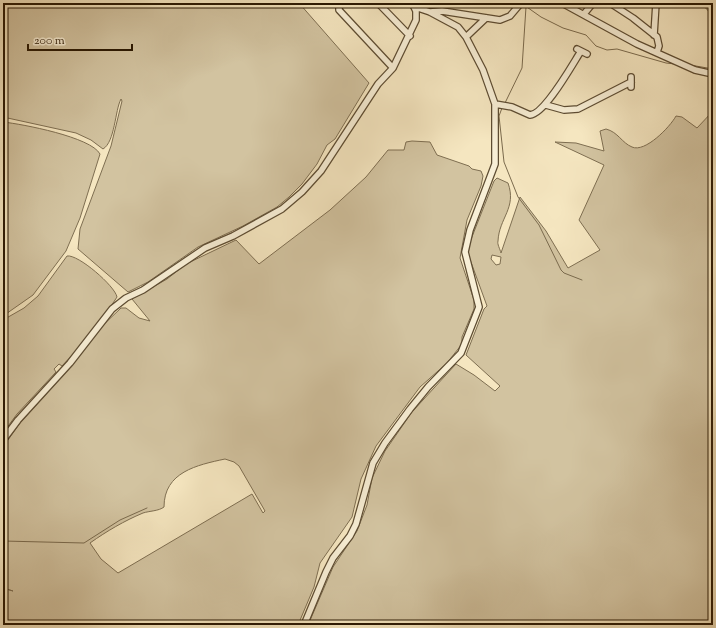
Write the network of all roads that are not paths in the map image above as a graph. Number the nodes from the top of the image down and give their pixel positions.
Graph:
1 (343, 3) edge
2 (378, 3) edge
3 (521, 3) edge
4 (562, 3) edge
5 (593, 3) edge
6 (610, 3) edge
7 (656, 3) edge
8 (414, 5) edge
9 (430, 12) junction
10 (584, 14) junction
11 (486, 18) junction
12 (654, 35) junction
13 (410, 36) junction
14 (466, 37) junction
15 (582, 51) dead end
16 (657, 52) junction
17 (393, 68) junction
18 (713, 74) edge
19 (631, 82) dead end
20 (498, 105) junction
21 (546, 105) junction
22 (3, 440) edge
23 (304, 625) edge

1 - 17 street
2 - 13 street
3 - 11 street
4 - 10 street
5 - 10 street
6 - 12 street
7 - 12 street
8 - 9 street
8 - 13 street
9 - 11 street
9 - 14 street
10 - 16 street
11 - 14 street
12 - 16 street
13 - 17 street
14 - 20 street
15 - 21 street
16 - 18 street
17 - 22 street
19 - 21 street
20 - 21 street
20 - 23 street

